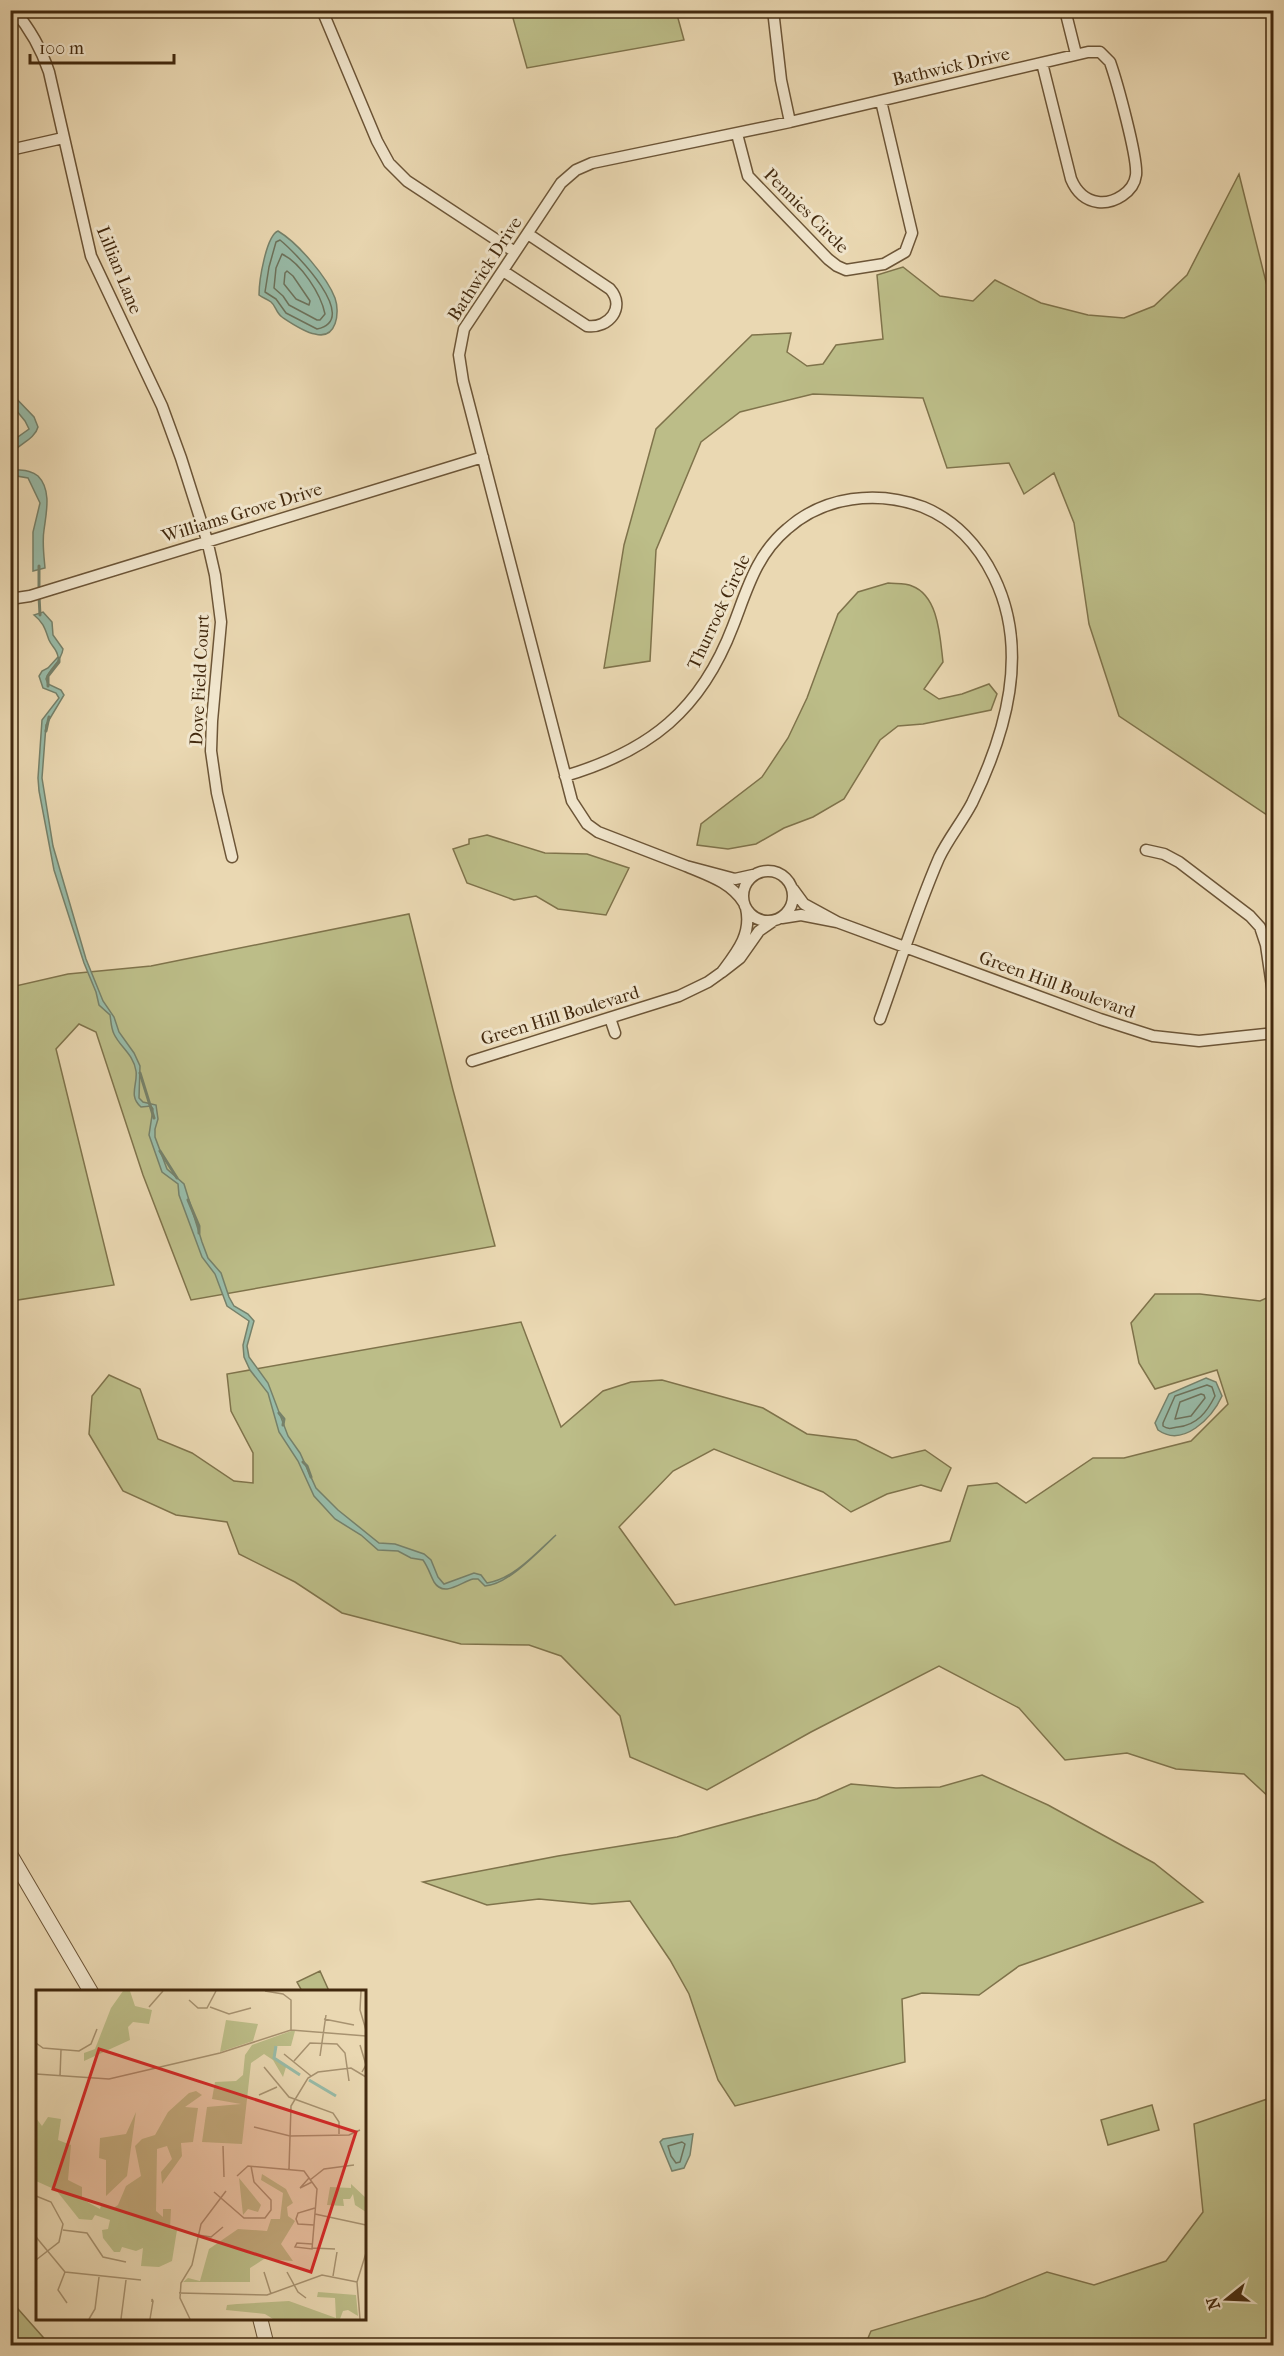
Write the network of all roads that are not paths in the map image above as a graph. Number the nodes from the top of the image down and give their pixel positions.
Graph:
1 (14, 10) edge
2 (322, 10) edge
3 (773, 10) edge
4 (1065, 10) edge
5 (1076, 54) junction
6 (1042, 63) junction
7 (881, 101) junction
8 (790, 122) junction
9 (737, 134) junction
10 (63, 138) junction
11 (10, 150) edge
12 (528, 234) junction
13 (515, 252) junction
14 (503, 271) junction
15 (483, 457) junction
16 (207, 540) junction
17 (10, 599) edge
18 (565, 776) junction
19 (1146, 850) dead end
20 (232, 857) dead end
21 (686, 866) junction
22 (756, 874) junction
23 (789, 884) junction
24 (745, 905) junction
25 (777, 919) junction
26 (837, 922) junction
27 (906, 947) junction
28 (722, 972) junction
29 (1274, 1000) edge
30 (610, 1018) junction
31 (880, 1019) dead end
32 (615, 1033) dead end
33 (1274, 1033) edge
34 (472, 1061) dead end
35 (10, 1854) edge
36 (90, 1990) edge
37 (260, 2320) edge
38 (267, 2346) edge

1 - 10 street, Lillian Lane
2 - 13 street
3 - 8 street
4 - 5 street
5 - 6 street, Bathwick Drive
5 - 6 street, Bathwick Drive
6 - 7 street, Bathwick Drive
7 - 8 street, Bathwick Drive
7 - 9 street, Pennies Circle
8 - 9 street, Bathwick Drive
9 - 12 street, Bathwick Drive
10 - 11 street
10 - 16 street, Lillian Lane
12 - 13 street, Bathwick Drive
12 - 14 street
13 - 14 street, Bathwick Drive
14 - 15 street, Bathwick Drive
15 - 16 street, Williams Grove Drive
15 - 18 street, Bathwick Drive
16 - 17 street, Williams Grove Drive
16 - 20 street, Dove Field Court
18 - 21 street, Bathwick Drive
18 - 27 street, Thurrock Circle
19 - 29 street
21 - 22 street, Bathwick Drive
21 - 24 street, Bathwick Drive
22 - 23 street
22 - 24 street
23 - 25 street
23 - 26 street, Green Hill Boulevard
24 - 25 street
24 - 28 street, Green Hill Boulevard
25 - 26 street, Green Hill Boulevard
25 - 28 street, Green Hill Boulevard
26 - 27 street, Green Hill Boulevard
27 - 31 street, Thurrock Circle
27 - 33 street, Green Hill Boulevard
28 - 30 street, Green Hill Boulevard
30 - 32 street
30 - 34 street, Green Hill Boulevard
35 - 36 street
37 - 38 street

